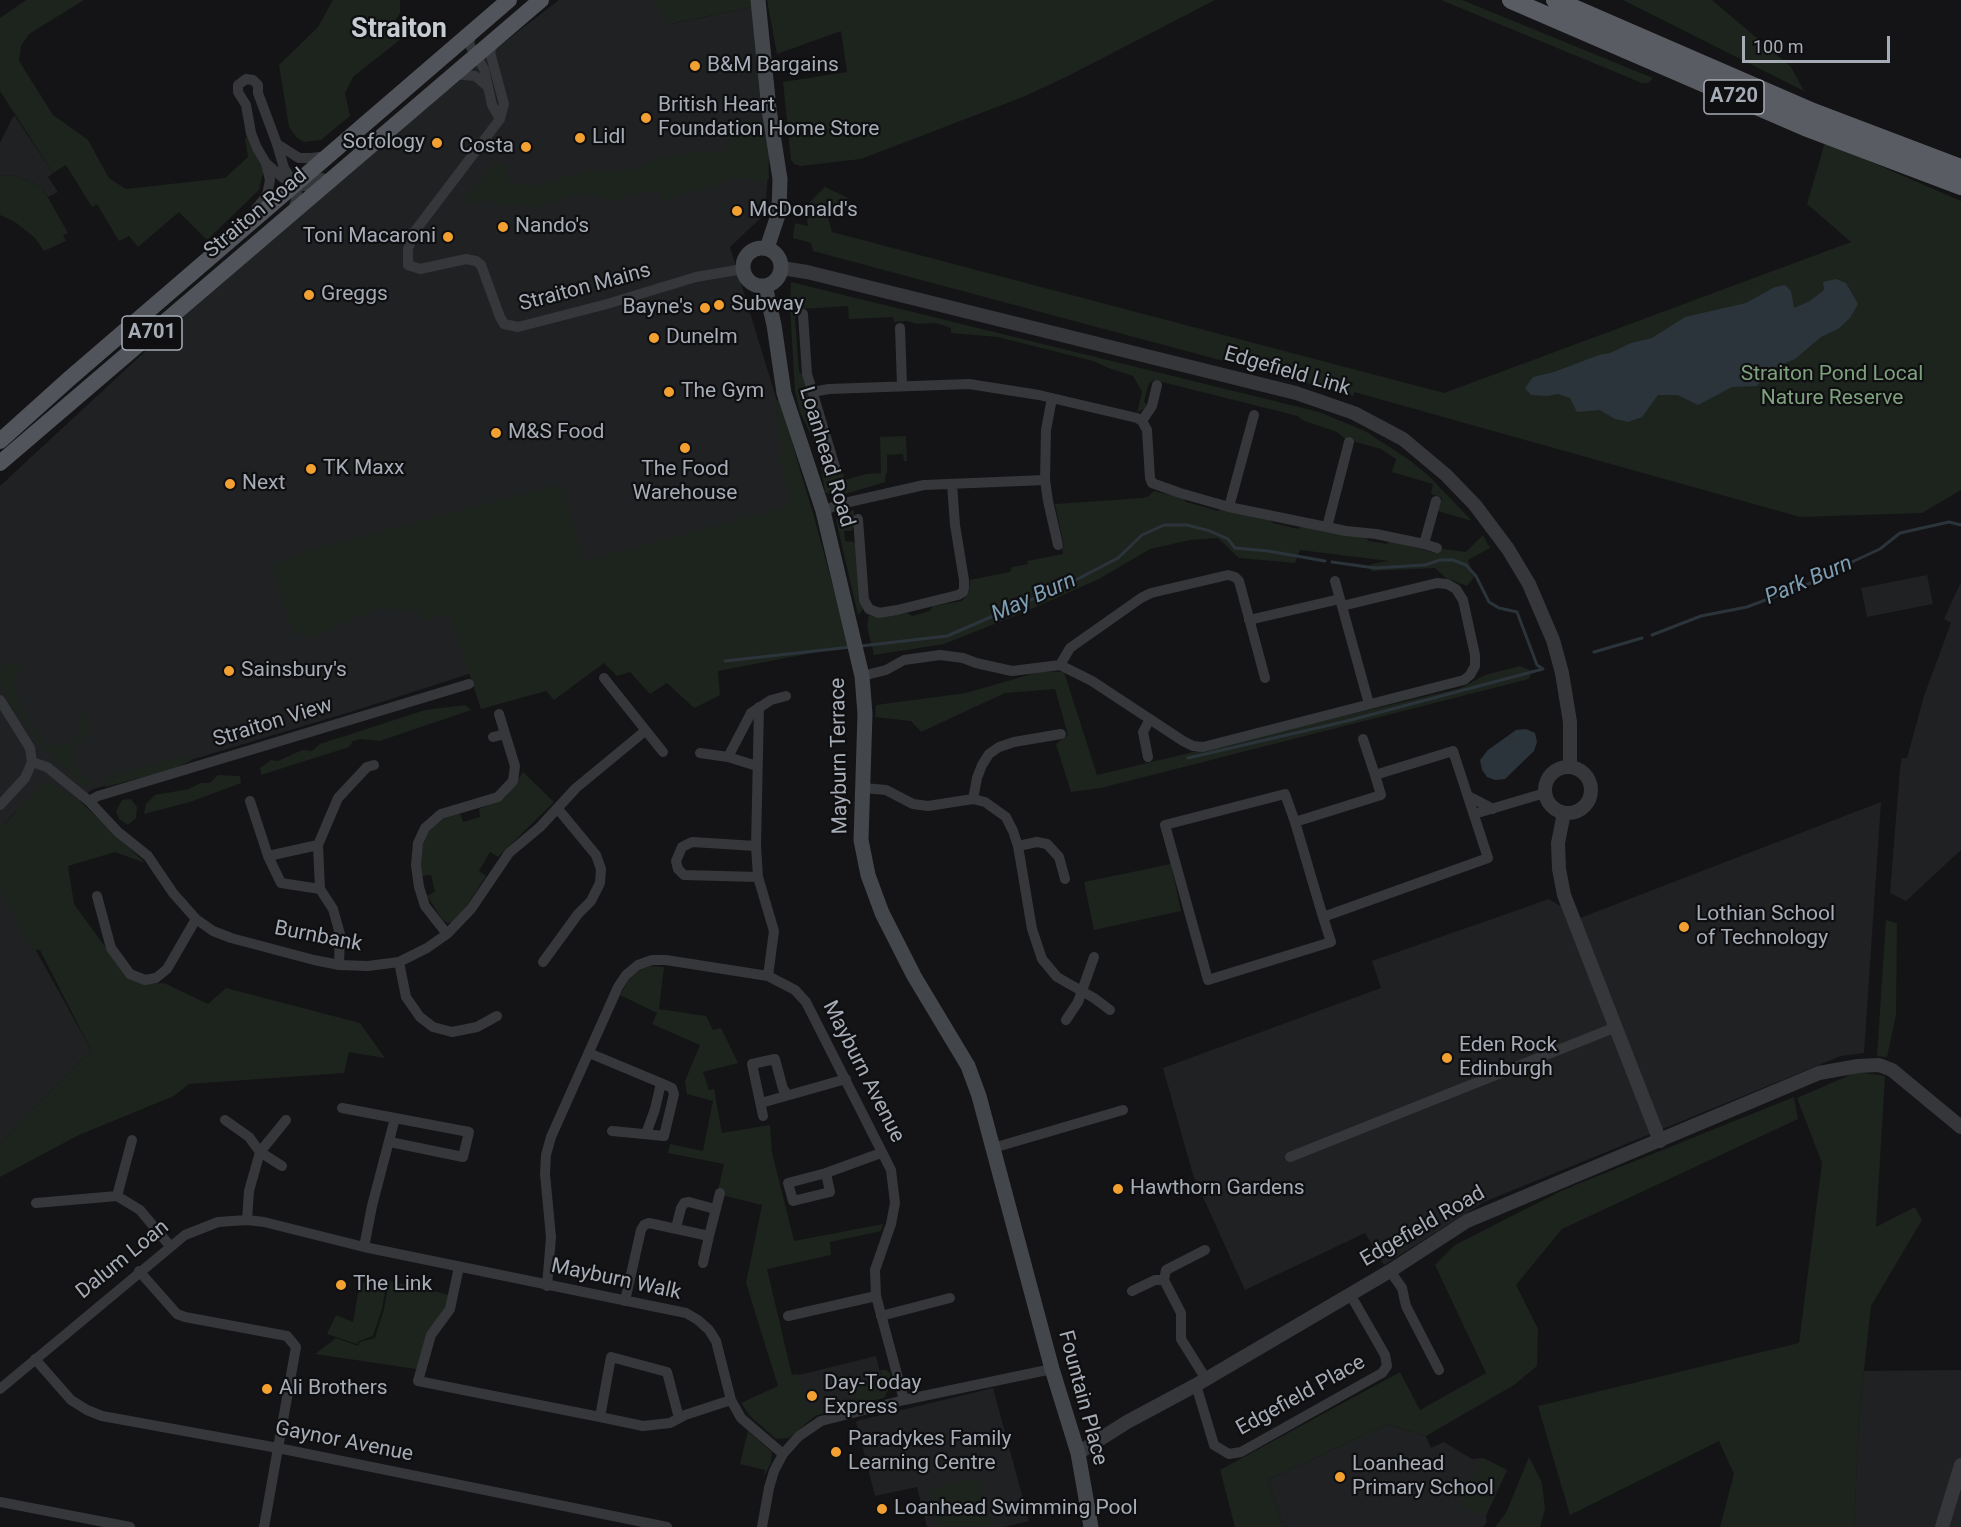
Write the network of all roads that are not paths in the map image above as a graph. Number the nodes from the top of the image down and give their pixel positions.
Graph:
1 (508, 0) edge
2 (541, 0) edge
3 (758, 0) edge
4 (1511, 0) edge
5 (1555, 0) edge
6 (1576, 0) edge
7 (478, 49) junction
8 (1717, 71) junction
9 (454, 74) junction
10 (487, 86) junction
11 (258, 93) junction
12 (243, 99) junction
13 (500, 119) junction
14 (382, 136) junction
15 (277, 144) junction
16 (329, 155) junction
17 (266, 163) junction
18 (1961, 168) edge
19 (295, 184) junction
20 (1961, 186) edge
21 (293, 211) junction
22 (224, 246) junction
23 (767, 248) junction
24 (782, 268) junction
25 (743, 269) junction
26 (765, 286) junction
27 (802, 314) dead end
28 (900, 328) dead end
29 (902, 385) junction
30 (1157, 386) dead end
31 (812, 392) junction
32 (1052, 398) junction
33 (1254, 415) dead end
34 (1142, 421) junction
35 (0, 441) edge
36 (1349, 442) dead end
37 (0, 463) edge
38 (835, 467) dead end
39 (1045, 480) junction
40 (951, 484) junction
41 (1436, 501) dead end
42 (1229, 507) junction
43 (823, 511) junction
44 (858, 519) dead end
45 (1327, 527) junction
46 (1424, 544) junction
47 (1058, 546) dead end
48 (1437, 548) dead end
49 (1335, 581) dead end
50 (1341, 602) junction
51 (1249, 620) junction
52 (858, 657) joint
53 (1060, 665) junction
54 (862, 676) junction
55 (604, 678) dead end
56 (1265, 678) dead end
57 (469, 684) dead end
58 (786, 696) dead end
59 (0, 700) edge
60 (1369, 704) junction
61 (759, 707) junction
62 (499, 714) dead end
63 (1150, 719) junction
64 (645, 731) junction
65 (505, 734) junction
66 (494, 737) dead end
67 (1056, 737) dead end
68 (1363, 739) dead end
69 (663, 752) dead end
70 (700, 753) dead end
71 (728, 757) junction
72 (1148, 757) dead end
73 (32, 762) junction
74 (368, 763) dead end
75 (758, 766) junction
76 (1570, 767) junction
77 (1375, 775) junction
78 (864, 788) junction
79 (1545, 793) junction
80 (1468, 796) junction
81 (973, 799) junction
82 (89, 801) junction
83 (250, 801) dead end
84 (0, 805) edge
85 (558, 808) junction
86 (1493, 809) junction
87 (1564, 813) junction
88 (1474, 814) junction
89 (1294, 822) junction
90 (318, 845) junction
91 (756, 846) junction
92 (1018, 846) junction
93 (268, 856) junction
94 (758, 878) junction
95 (1065, 879) dead end
96 (320, 889) junction
97 (97, 896) dead end
98 (1323, 917) junction
99 (196, 919) junction
100 (447, 934) junction
101 (1094, 957) dead end
102 (543, 962) dead end
103 (399, 963) junction
104 (339, 964) junction
105 (768, 976) junction
106 (1082, 991) junction
107 (1110, 1010) dead end
108 (497, 1016) dead end
109 (1066, 1020) dead end
110 (1616, 1027) junction
111 (589, 1053) junction
112 (846, 1079) junction
113 (661, 1083) junction
114 (788, 1095) junction
115 (761, 1103) junction
116 (342, 1108) dead end
117 (1123, 1110) dead end
118 (763, 1116) dead end
119 (395, 1118) junction
120 (225, 1120) dead end
121 (286, 1120) dead end
122 (1961, 1127) edge
123 (612, 1131) dead end
124 (646, 1134) junction
125 (1657, 1136) junction
126 (132, 1140) dead end
127 (390, 1142) junction
128 (993, 1148) junction
129 (260, 1152) junction
130 (881, 1153) junction
131 (1290, 1157) dead end
132 (282, 1166) dead end
133 (826, 1173) dead end
134 (720, 1193) dead end
135 (117, 1196) junction
136 (36, 1203) dead end
137 (715, 1209) junction
138 (247, 1220) junction
139 (676, 1228) junction
140 (709, 1236) junction
141 (170, 1246) junction
142 (364, 1247) junction
143 (1205, 1250) dead end
144 (703, 1263) dead end
145 (459, 1267) junction
146 (139, 1271) junction
147 (1390, 1271) junction
148 (1164, 1280) junction
149 (547, 1286) junction
150 (1132, 1291) dead end
151 (1350, 1294) junction
152 (876, 1296) junction
153 (950, 1298) dead end
154 (625, 1301) junction
155 (788, 1316) dead end
156 (881, 1316) junction
157 (34, 1359) junction
158 (1052, 1369) junction
159 (1439, 1370) dead end
160 (1201, 1382) junction
161 (0, 1389) edge
162 (731, 1400) junction
163 (904, 1400) junction
164 (600, 1417) junction
165 (679, 1418) junction
166 (278, 1448) junction
167 (1078, 1453) junction
168 (783, 1454) junction
169 (1961, 1465) edge
170 (0, 1502) edge
171 (130, 1527) edge
172 (264, 1527) edge
173 (666, 1527) edge
174 (762, 1527) edge
175 (1091, 1527) edge
176 (1942, 1527) edge

1 - 7 main road, Straiton Road / A701
2 - 7 main road, Straiton Road / A701
3 - 23 main road
4 - 20 highway, A720
5 - 8 highway, A720
6 - 8 highway
7 - 9 main road, Straiton Road / A701
7 - 10 street
7 - 13 street
7 - 16 main road, Straiton Road / A701
8 - 18 highway, A720
9 - 10 street
9 - 14 main road, Straiton Road / A701
10 - 13 street
11 - 12 street
11 - 12 street
11 - 15 street
12 - 17 street
13 - 25 street, Straiton Mains
14 - 19 street
14 - 21 main road, Straiton Road / A701
15 - 16 street
15 - 19 street
16 - 19 main road, Straiton Road / A701
17 - 19 street
17 - 22 street
19 - 21 street
19 - 22 main road, Straiton Road / A701
21 - 37 main road, Straiton Road / A701
22 - 35 main road, Straiton Road / A701
23 - 24 main road
23 - 25 main road
24 - 26 main road
24 - 76 street, Edgefield Link
25 - 26 main road
26 - 43 main road, Loanhead Road
27 - 31 street
28 - 29 street
29 - 31 street
29 - 32 street
30 - 34 street
31 - 38 street
32 - 34 street
32 - 39 street
33 - 42 street
34 - 42 street
36 - 45 street
39 - 40 street
39 - 47 street
40 - 43 street
40 - 44 street
41 - 46 street
42 - 45 street
43 - 52 main road, Loanhead Road
45 - 46 street
46 - 48 street
49 - 50 street
50 - 51 street
50 - 60 street
50 - 60 street
51 - 53 street
51 - 56 street
52 - 54 main road, Mayburn Terrace
53 - 54 street
53 - 63 street
54 - 78 main road, Mayburn Terrace
55 - 64 street
57 - 82 street, Straiton View
58 - 61 street
59 - 73 street
60 - 63 street
61 - 71 street
61 - 75 street
62 - 65 street
63 - 72 street
64 - 69 street
64 - 85 street, Burnbank
65 - 66 street
65 - 100 street
67 - 81 street
68 - 77 street
70 - 71 street
71 - 75 street
73 - 82 street, Burnbank
73 - 84 street
74 - 90 street
75 - 91 street
76 - 79 street
76 - 87 street
77 - 80 street
77 - 89 street
78 - 81 street
78 - 128 main road, Mayburn Terrace
79 - 86 street
79 - 87 street
80 - 86 street
80 - 88 street
81 - 92 street
82 - 99 street, Burnbank
83 - 93 street
85 - 100 street, Burnbank
85 - 102 street
86 - 88 street
87 - 110 street
88 - 98 street
89 - 98 street
89 - 98 street
90 - 93 street
90 - 96 street
91 - 94 street
91 - 94 street
92 - 95 street
92 - 106 street
93 - 96 street
94 - 105 street
96 - 104 street
97 - 99 street
99 - 104 street, Burnbank
100 - 103 street, Burnbank
101 - 106 street
103 - 104 street, Burnbank
103 - 108 street
105 - 111 street, Mayburn Avenue
105 - 112 street, Mayburn Avenue
106 - 107 street
106 - 109 street
110 - 125 street
110 - 131 street
111 - 113 street
111 - 149 street, Mayburn Avenue
112 - 114 street
112 - 130 street, Mayburn Avenue
113 - 124 street
113 - 124 street
114 - 115 street
114 - 115 street
115 - 118 street
116 - 119 street
117 - 128 street
119 - 127 street
119 - 127 street
120 - 129 street
121 - 129 street
122 - 125 street, Edgefield Road
123 - 124 street
125 - 147 street, Edgefield Road
126 - 135 street
127 - 142 street
128 - 158 main road, Fountain Place
129 - 132 street
129 - 138 street
130 - 133 street
130 - 152 street, Mayburn Avenue
134 - 137 street
135 - 136 street
135 - 141 street
137 - 139 street
137 - 140 street
138 - 141 street, Dalum Loan
138 - 142 street, Dalum Loan
139 - 140 street
139 - 154 street
140 - 144 street
141 - 146 street, Dalum Loan
142 - 145 street, Mayburn Walk
143 - 148 street
145 - 149 street, Mayburn Walk
145 - 164 street
146 - 157 street, Dalum Loan
146 - 166 street
147 - 151 street, Edgefield Road
147 - 159 street
148 - 150 street
148 - 160 street
149 - 154 street, Mayburn Walk
151 - 160 street, Edgefield Road
151 - 160 street, Edgefield Place
152 - 155 street
152 - 156 street, Mayburn Avenue
153 - 156 street
154 - 162 street, Mayburn Walk
156 - 163 street, Mayburn Avenue
157 - 161 street, Dalum Loan
157 - 166 street, Gaynor Avenue
158 - 163 street
158 - 167 main road, Fountain Place
160 - 167 street, Edgefield Road
162 - 165 street
162 - 168 street, Mayburn Walk
163 - 168 street
164 - 165 street
164 - 165 street
166 - 172 street
166 - 173 street, Gaynor Avenue
167 - 175 main road, Fountain Place
168 - 174 street
169 - 176 street
170 - 171 street

